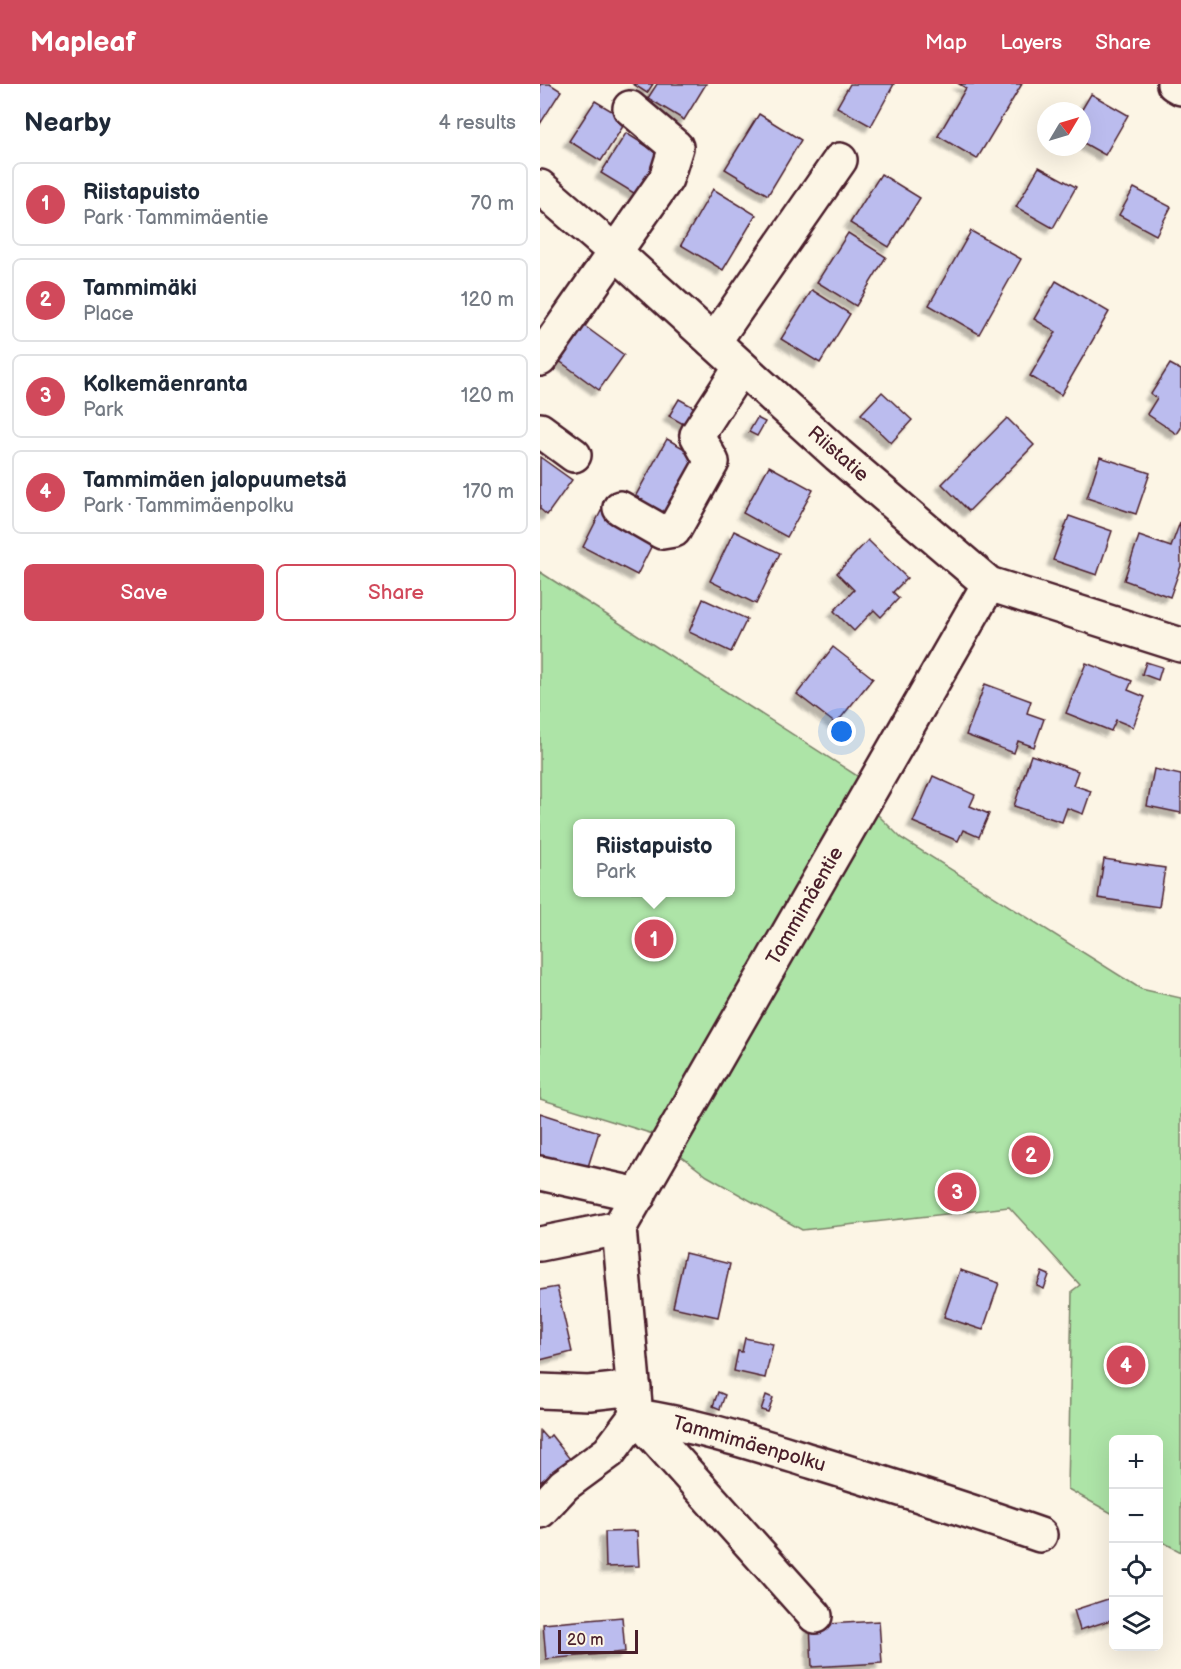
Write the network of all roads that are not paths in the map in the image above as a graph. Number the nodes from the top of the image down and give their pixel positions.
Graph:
1 (1174, 84) edge
2 (1181, 88) edge
3 (630, 108) dead end
4 (840, 160) dead end
5 (540, 187) edge
6 (615, 252) junction
7 (712, 340) junction
8 (540, 359) edge
9 (741, 367) junction
10 (540, 430) edge
11 (574, 456) dead end
12 (620, 508) dead end
13 (989, 584) junction
14 (1181, 645) edge
15 (540, 1173) edge
16 (639, 1195) junction
17 (619, 1228) junction
18 (540, 1244) edge
19 (540, 1391) edge
20 (635, 1402) junction
21 (540, 1511) edge
22 (1040, 1535) dead end
23 (815, 1616) dead end

1 - 2 street
3 - 6 street
4 - 7 street
5 - 6 street, Riistatie
6 - 7 street, Riistatie
6 - 8 street
7 - 9 street, Riistatie
9 - 12 street
9 - 13 street, Riistatie
10 - 11 street
13 - 14 street, Riistatie
13 - 16 street, Tammimäentie
15 - 16 street
16 - 17 street, Tammimäentie
17 - 18 street
17 - 20 street
19 - 20 street, Tammimäenpolku
20 - 21 street
20 - 22 street, Tammimäenpolku
20 - 23 street

